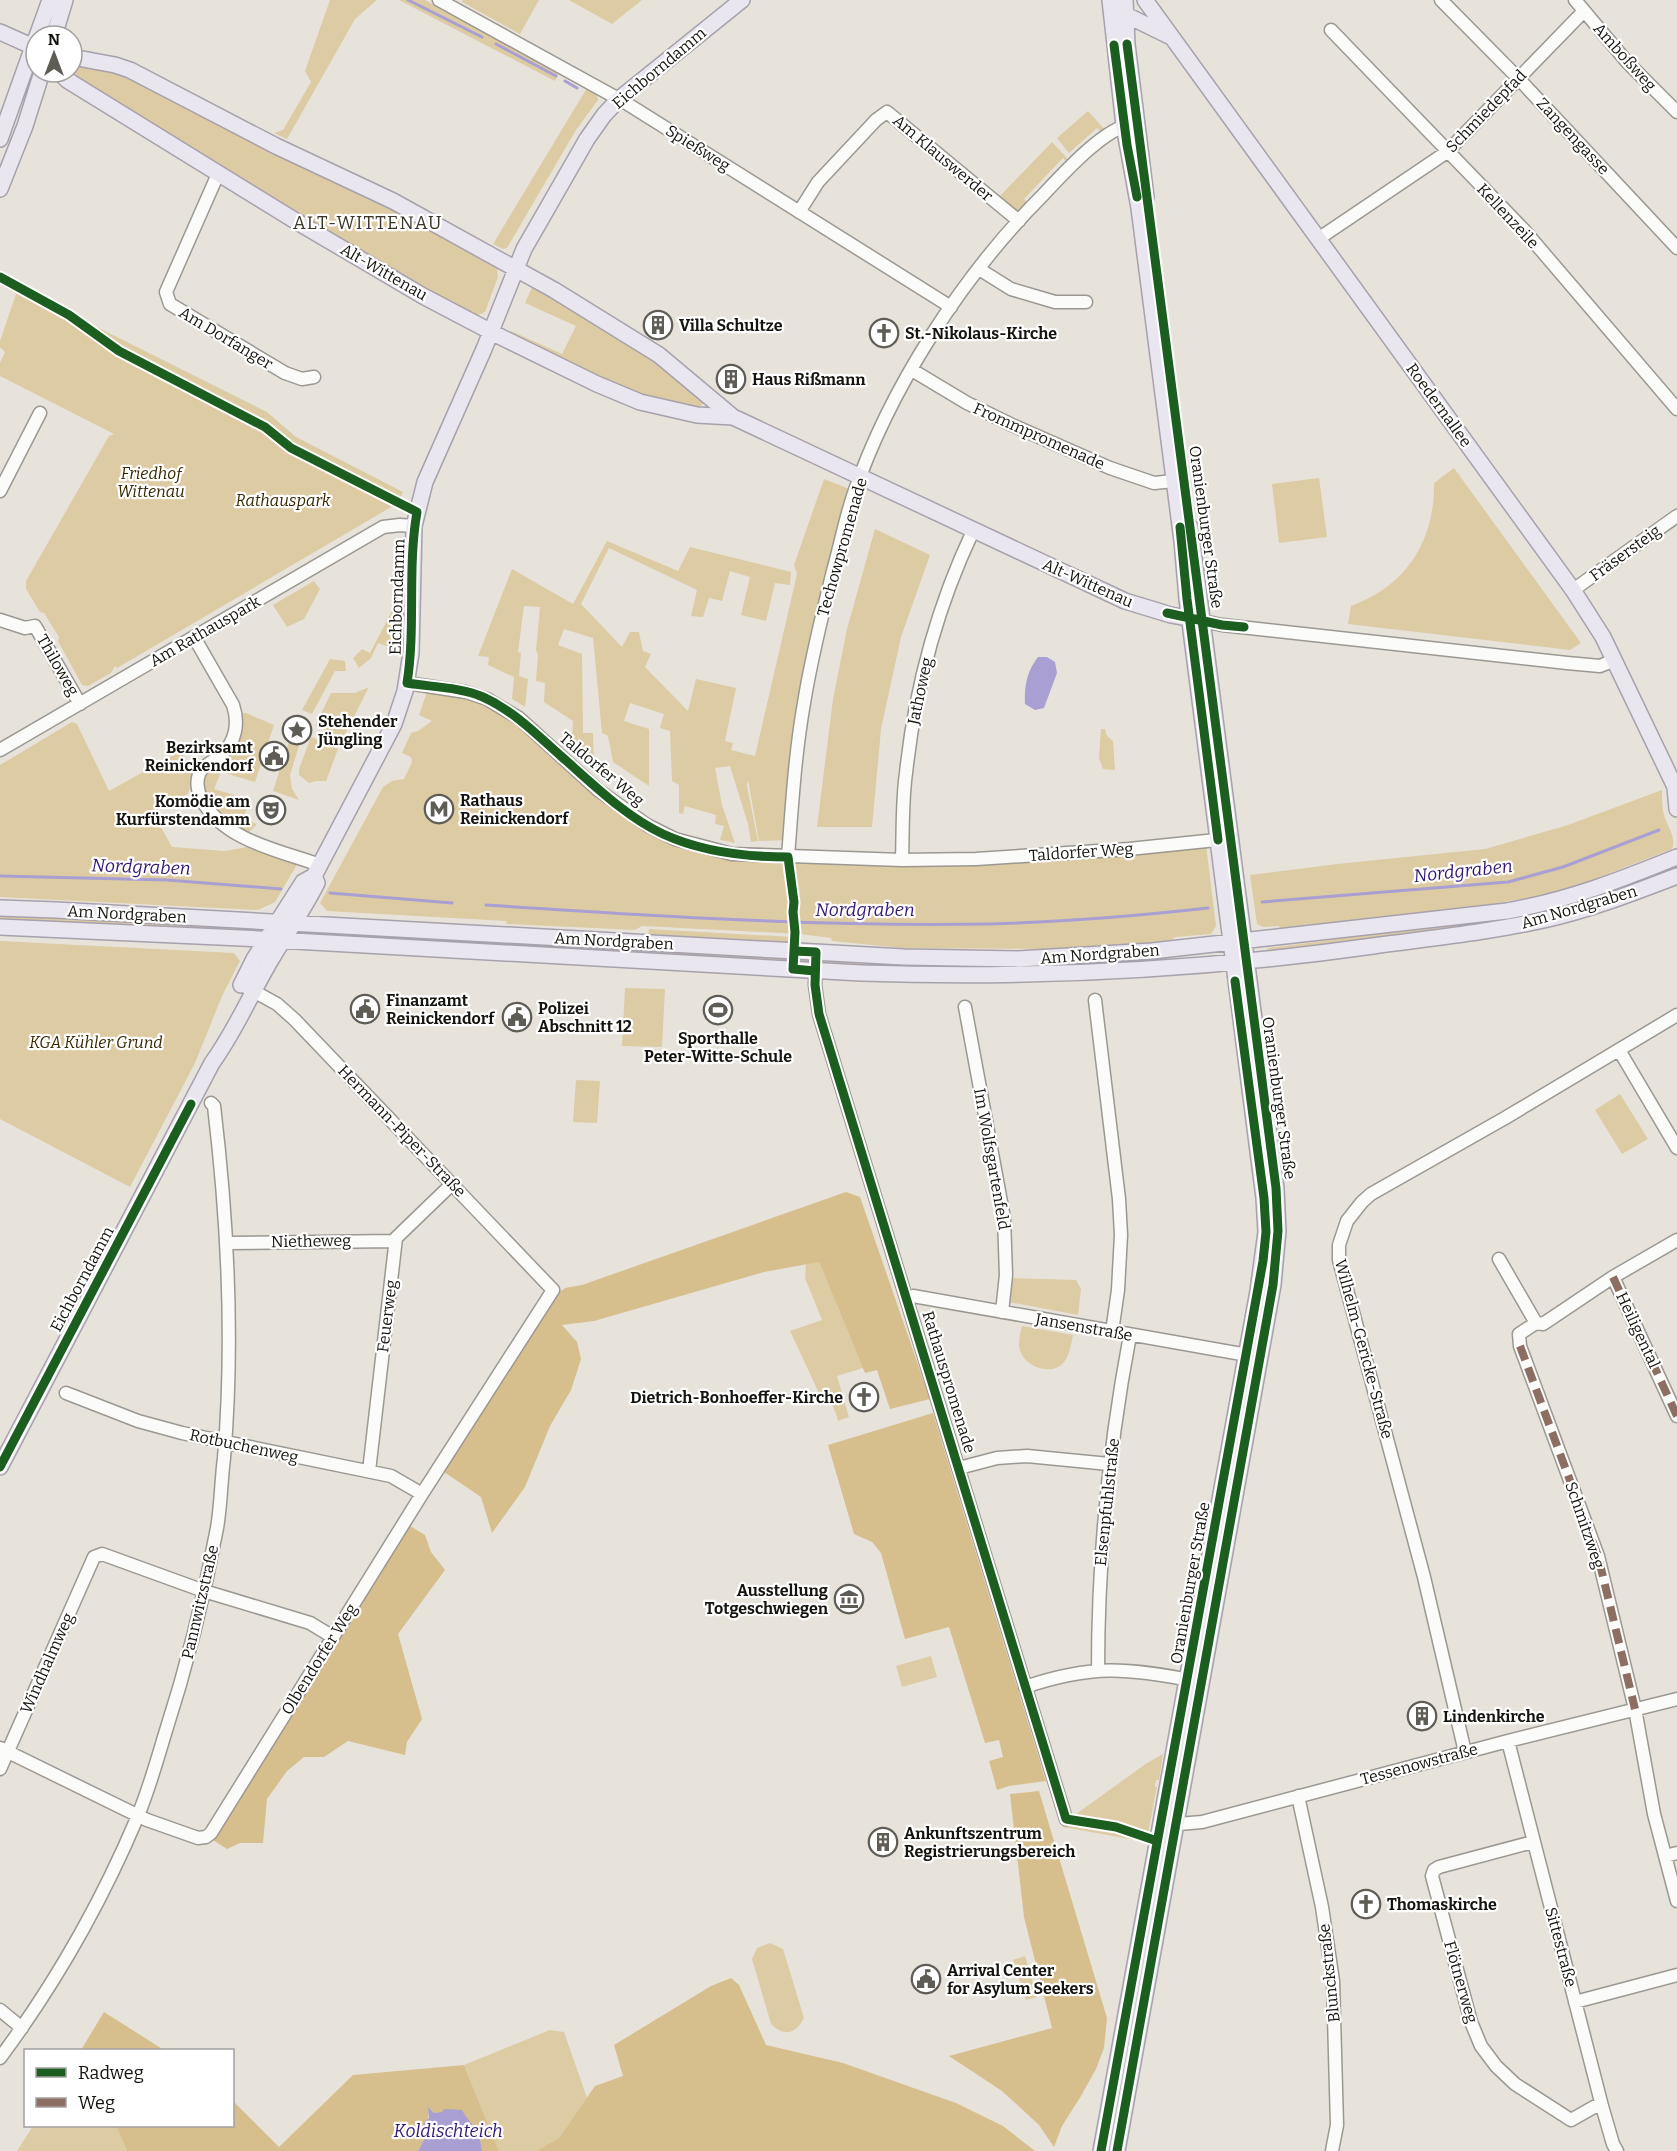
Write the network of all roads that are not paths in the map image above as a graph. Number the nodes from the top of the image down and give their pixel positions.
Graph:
1 (50, 0) edge
2 (65, 0) edge
3 (439, 0) edge
4 (742, 0) edge
5 (1145, 0) edge
6 (1442, 0) edge
7 (1575, 0) edge
8 (1118, 5) edge
9 (1584, 11) junction
10 (42, 24) edge
11 (58, 24) edge
12 (1331, 30) dead end
13 (0, 32) edge
14 (1174, 39) junction
15 (24, 40) edge
16 (84, 66) edge
17 (24, 76) edge
18 (84, 77) edge
19 (1518, 78) junction
20 (37, 84) edge
21 (619, 99) junction
22 (1677, 112) edge
23 (1131, 125) junction
24 (0, 139) edge
25 (1447, 152) junction
26 (5, 162) edge
27 (218, 174) junction
28 (0, 189) edge
29 (799, 212) junction
30 (1019, 221) junction
31 (1318, 239) junction
32 (1677, 248) edge
33 (515, 269) junction
34 (979, 270) junction
35 (1086, 302) dead end
36 (951, 308) junction
37 (491, 332) junction
38 (912, 370) junction
39 (314, 377) dead end
40 (1677, 409) edge
41 (40, 412) dead end
42 (733, 417) junction
43 (860, 478) junction
44 (1174, 481) junction
45 (0, 491) edge
46 (1677, 516) edge
47 (414, 526) junction
48 (973, 531) junction
49 (1187, 540) junction
50 (1573, 590) junction
51 (0, 620) edge
52 (1197, 620) junction
53 (194, 637) junction
54 (1615, 660) junction
55 (407, 683) junction
56 (80, 704) junction
57 (0, 750) edge
58 (1676, 790) edge
59 (1677, 809) edge
60 (1224, 839) junction
61 (788, 857) junction
62 (1677, 857) edge
63 (902, 860) junction
64 (317, 871) junction
65 (1677, 876) edge
66 (0, 908) edge
67 (278, 922) junction
68 (294, 923) junction
69 (326, 925) junction
70 (0, 927) edge
71 (512, 935) junction
72 (266, 940) junction
73 (282, 941) junction
74 (1237, 943) junction
75 (324, 944) junction
76 (816, 952) junction
77 (511, 954) junction
78 (1240, 962) junction
79 (815, 971) junction
80 (247, 988) junction
81 (1095, 1000) dead end
82 (965, 1007) dead end
83 (1677, 1015) edge
84 (1619, 1050) junction
85 (211, 1103) dead end
86 (1677, 1148) edge
87 (452, 1184) junction
88 (1677, 1240) edge
89 (395, 1241) junction
90 (227, 1243) junction
91 (1498, 1259) dead end
92 (1613, 1277) junction
93 (553, 1290) joint
94 (907, 1298) junction
95 (1002, 1312) junction
96 (1536, 1323) junction
97 (1112, 1332) junction
98 (1130, 1335) junction
99 (1253, 1357) junction
100 (66, 1393) dead end
101 (1677, 1416) edge
102 (225, 1442) junction
103 (1109, 1464) junction
104 (0, 1467) edge
105 (959, 1468) junction
106 (369, 1471) junction
107 (422, 1494) junction
108 (204, 1591) junction
109 (333, 1637) junction
110 (1098, 1670) junction
111 (1195, 1681) junction
112 (1025, 1687) junction
113 (1677, 1699) edge
114 (1635, 1709) junction
115 (1508, 1741) junction
116 (4, 1750) edge
117 (1465, 1752) junction
118 (0, 1769) edge
119 (1298, 1796) junction
120 (138, 1815) junction
121 (1066, 1819) dead end
122 (1168, 1826) junction
123 (1533, 1842) junction
124 (1671, 1854) edge
125 (1677, 1901) edge
126 (1677, 1975) edge
127 (1575, 2002) junction
128 (0, 2010) edge
129 (22, 2028) junction
130 (0, 2058) edge
131 (1602, 2106) junction
132 (1101, 2151) edge
133 (1117, 2151) edge
134 (1332, 2151) edge
135 (1617, 2151) edge

1 - 10 main road
2 - 11 main road
3 - 21 street, Spießweg
4 - 21 main road, Eichborndamm
5 - 14 main road, Roedernallee
6 - 19 street, Zangengasse
7 - 9 street, Amboßweg
8 - 14 main road, Roedernallee
8 - 23 main road, Oranienburger Straße
9 - 19 street, Schmiedepfad
9 - 22 street, Amboßweg
12 - 25 street, Kellenzeile
13 - 15 main road
14 - 31 main road, Roedernallee
16 - 33 main road, Alt-Wittenau
17 - 24 main road
18 - 27 main road, Alt-Wittenau
19 - 25 street, Schmiedepfad
19 - 32 street, Zangengasse
20 - 26 main road
21 - 29 street, Spießweg
21 - 33 main road, Eichborndamm
23 - 30 street, Techowpromenade
23 - 44 main road, Oranienburger Straße
23 - 49 main road, Oranienburger Straße
25 - 31 street, Schmiedepfad
25 - 40 street, Kellenzeile
26 - 28 main road
27 - 37 main road, Alt-Wittenau
27 - 39 street, Am Dorfanger
29 - 30 street, Am Klauswerder
29 - 36 street, Spießweg
30 - 34 street, Techowpromenade
31 - 50 main road, Roedernallee
33 - 37 main road, Eichborndamm
33 - 42 main road, Alt-Wittenau
34 - 35 street
34 - 36 street, Techowpromenade
36 - 38 street, Techowpromenade
37 - 42 main road, Alt-Wittenau
37 - 47 main road, Eichborndamm
38 - 43 street, Techowpromenade
38 - 44 street, Frommpromenade
41 - 45 street
42 - 43 main road, Alt-Wittenau
43 - 48 main road, Alt-Wittenau
43 - 61 street, Techowpromenade
44 - 49 main road, Oranienburger Straße
46 - 50 street, Fräsersteig
47 - 53 street, Am Rathauspark
47 - 55 main road, Eichborndamm
48 - 52 main road, Alt-Wittenau
48 - 63 street, Jathoweg
49 - 52 main road, Oranienburger Straße
50 - 54 main road, Roedernallee
51 - 56 street, Thiloweg
52 - 54 street, Alt-Wittenau
52 - 60 main road, Oranienburger Straße
53 - 56 street, Am Rathauspark
53 - 64 street
54 - 58 main road, Roedernallee
55 - 61 street, Taldorfer Weg
55 - 64 main road, Eichborndamm
56 - 57 street, Am Rathauspark
58 - 59 main road, Roedernallee
60 - 63 street, Taldorfer Weg
60 - 74 main road, Oranienburger Straße
61 - 63 street, Taldorfer Weg
62 - 74 main road, Am Nordgraben
64 - 67 main road, Eichborndamm
64 - 68 main road, Eichborndamm
65 - 78 main road, Am Nordgraben
66 - 67 main road, Am Nordgraben
67 - 68 main road, Am Nordgraben
67 - 72 main road, Eichborndamm
68 - 69 main road, Am Nordgraben
68 - 73 main road, Eichborndamm
69 - 71 main road, Am Nordgraben
69 - 75 main road
70 - 72 main road, Am Nordgraben
71 - 76 main road, Am Nordgraben
71 - 77 main road
72 - 73 main road, Am Nordgraben
72 - 80 main road, Eichborndamm
73 - 75 main road, Am Nordgraben
73 - 80 main road, Eichborndamm
74 - 76 main road, Am Nordgraben
74 - 78 main road, Oranienburger Straße
75 - 77 main road, Am Nordgraben
76 - 79 street, Rathauspromenade
77 - 79 main road, Am Nordgraben
78 - 79 main road, Am Nordgraben
78 - 99 main road, Oranienburger Straße
79 - 94 street, Rathauspromenade
80 - 87 street, Hermann-Piper-Straße
80 - 104 main road, Eichborndamm
81 - 97 street
82 - 95 street, Im Wolfsgartenfeld
83 - 84 street, Wilhelm-Gericke-Straße
84 - 86 street
84 - 117 street, Wilhelm-Gericke-Straße
85 - 90 street, Pannwitzstraße
87 - 89 street
87 - 93 street, Hermann-Piper-Straße
88 - 92 street, Schmitzweg
89 - 90 street, Nietheweg
89 - 106 street, Feuerweg
90 - 102 street, Pannwitzstraße
91 - 96 street
92 - 96 street, Schmitzweg
92 - 101 street, Heiligental
93 - 107 street, Olbendorfer Weg
94 - 95 street, Jansenstraße
94 - 105 street, Rathauspromenade
95 - 97 street, Jansenstraße
96 - 114 street, Schmitzweg
97 - 98 street, Jansenstraße
98 - 99 street, Jansenstraße
98 - 103 street, Elsenpfuhlstraße
99 - 111 main road, Oranienburger Straße
100 - 102 street, Rotbuchenweg
102 - 106 street, Rotbuchenweg
102 - 108 street, Pannwitzstraße
103 - 105 street
103 - 110 street, Elsenpfuhlstraße
105 - 112 street, Rathauspromenade
106 - 107 street, Rotbuchenweg
107 - 109 street, Olbendorfer Weg
108 - 109 street
108 - 116 street, Windhalmweg
108 - 120 street, Pannwitzstraße
109 - 120 street, Olbendorfer Weg
110 - 111 street
110 - 112 street
111 - 122 main road, Oranienburger Straße
112 - 121 street, Rathauspromenade
113 - 114 street, Tessenowstraße
114 - 115 street, Tessenowstraße
114 - 124 street, Schmitzweg
115 - 117 street, Tessenowstraße
115 - 123 street, Sittestraße
116 - 118 street, Windhalmweg
116 - 120 street, Olbendorfer Weg
117 - 119 street, Tessenowstraße
119 - 122 street, Tessenowstraße
119 - 134 street, Blunckstraße
120 - 129 street, Pannwitzstraße
122 - 132 main road, Oranienburger Straße
122 - 133 main road, Oranienburger Straße
123 - 127 street, Sittestraße
123 - 131 street, Flötnerweg
124 - 125 street, Schmitzweg
126 - 127 street
127 - 131 street, Sittestraße
128 - 129 street
129 - 130 street, Pannwitzstraße
131 - 135 street, Sittestraße

